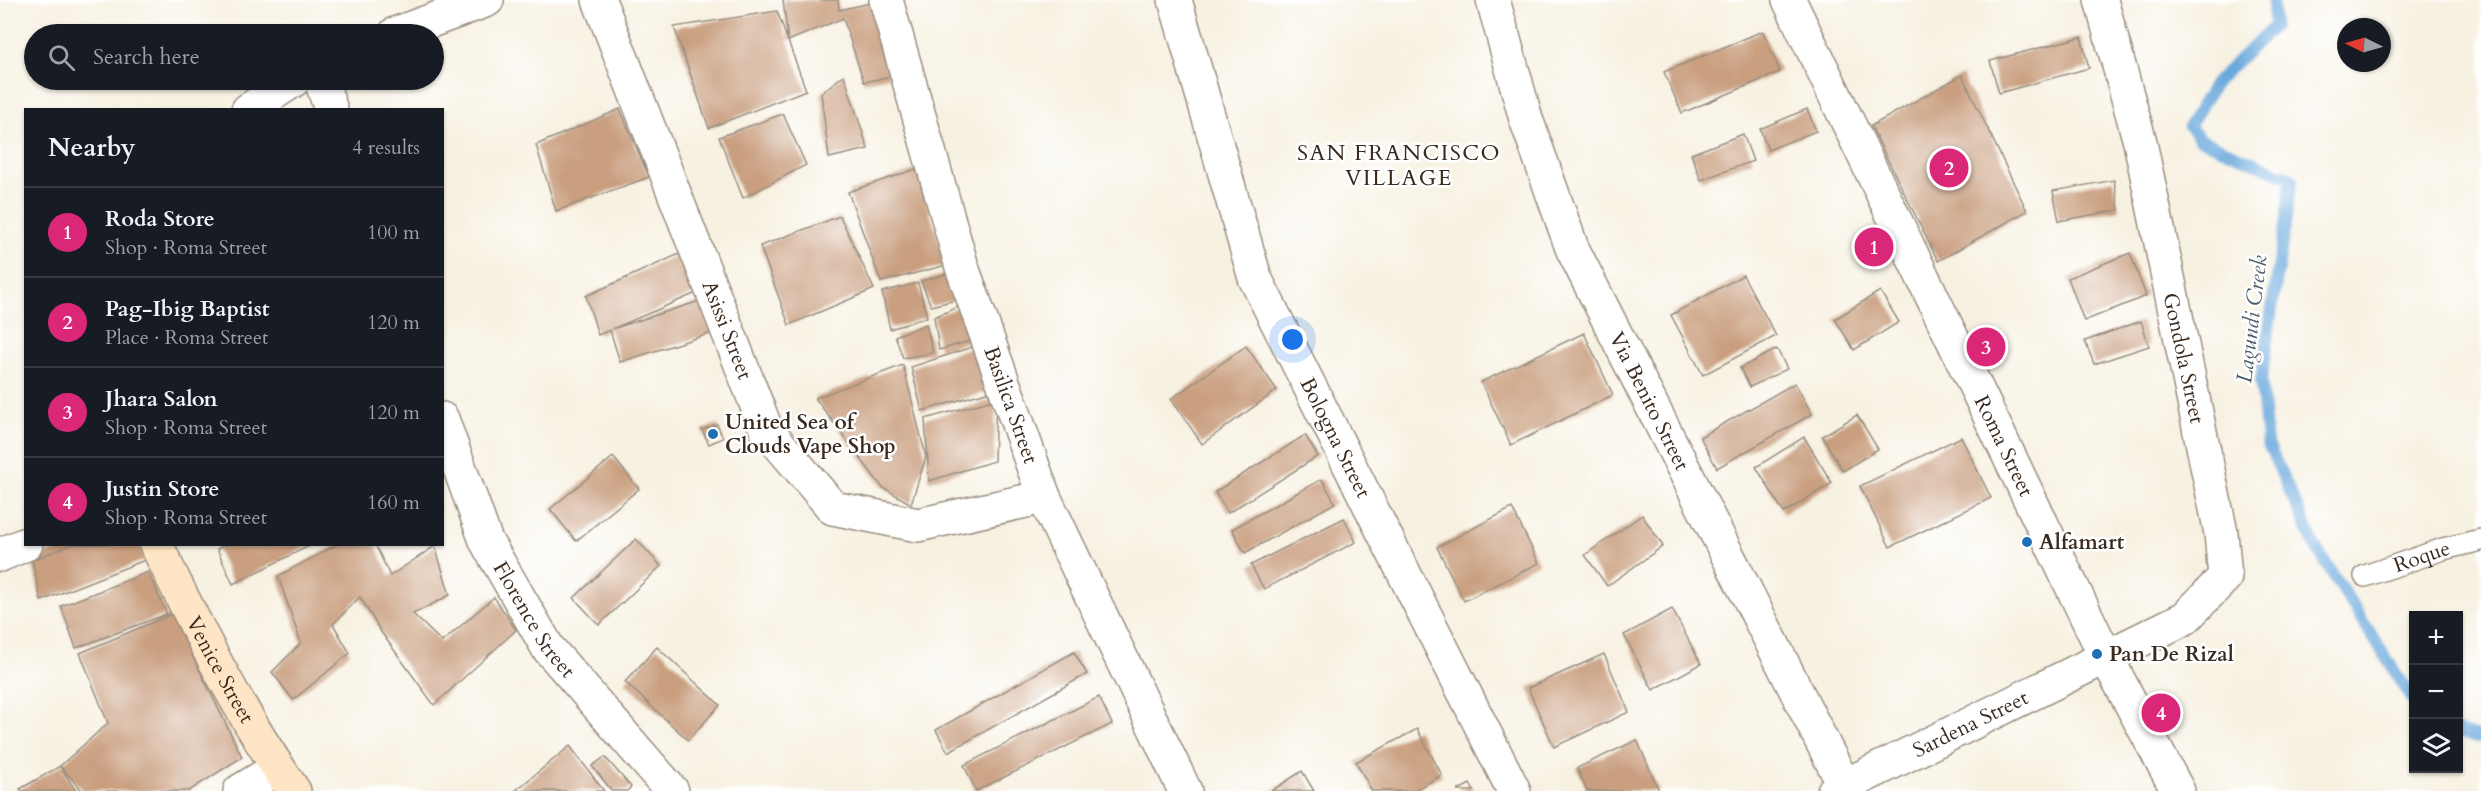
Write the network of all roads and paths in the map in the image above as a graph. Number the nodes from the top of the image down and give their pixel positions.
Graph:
1 (487, 0) edge
2 (599, 0) edge
3 (886, 0) edge
4 (1175, 0) edge
5 (1493, 0) edge
6 (1789, 0) edge
7 (2101, 0) edge
8 (422, 24) edge
9 (279, 90) edge
10 (324, 90) edge
11 (251, 108) edge
12 (330, 108) edge
13 (444, 425) edge
14 (1044, 497) junction
15 (2481, 540) edge
16 (24, 545) edge
17 (157, 546) edge
18 (0, 555) edge
19 (2365, 576) dead end
20 (2106, 657) junction
21 (286, 780) edge
22 (1839, 788) edge
23 (240, 791) edge
24 (672, 791) edge
25 (1185, 791) edge
26 (1515, 791) edge
27 (2178, 791) edge

1 - 8 street
2 - 14 street, Asissi Street
3 - 14 street, Basilica Street
4 - 26 street, Bologna Street
5 - 22 street, Via Benito Street
6 - 20 street, Roma Street
7 - 20 street, Gondola Street
9 - 11 street
10 - 12 street
13 - 24 street, Florence Street
14 - 25 street, Basilica Street
15 - 19 lane, Roque
16 - 18 street
17 - 21 street, Venice Street
20 - 22 street, Sardena Street
20 - 27 street, Roma Street
21 - 23 street

